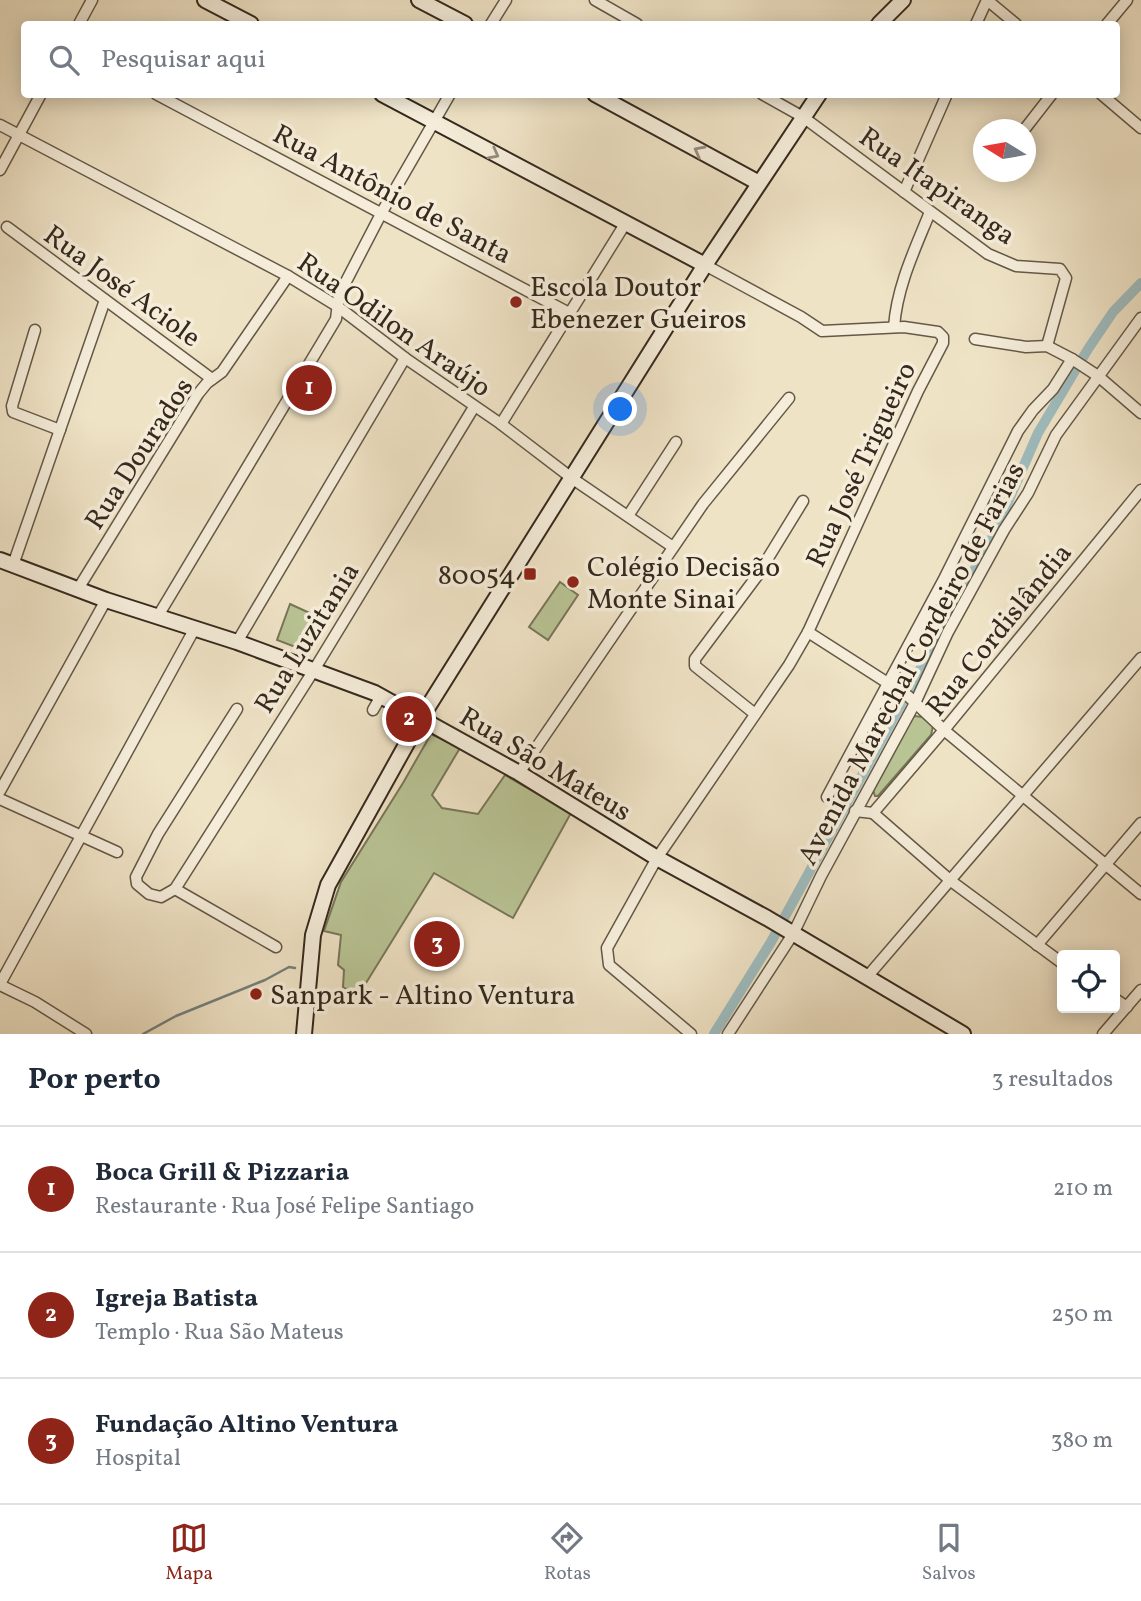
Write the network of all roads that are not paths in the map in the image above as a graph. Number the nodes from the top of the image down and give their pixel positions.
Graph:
1 (92, 0) edge
2 (205, 0) edge
3 (419, 0) edge
4 (506, 0) edge
5 (594, 0) edge
6 (903, 0) edge
7 (986, 0) edge
8 (1127, 0) edge
9 (81, 21) edge
10 (245, 21) edge
11 (458, 21) edge
12 (493, 21) edge
13 (632, 21) edge
14 (881, 21) edge
15 (977, 21) edge
16 (1012, 21) edge
17 (1110, 21) edge
18 (39, 98) edge
19 (164, 98) edge
20 (389, 98) edge
21 (448, 98) edge
22 (602, 98) edge
23 (769, 98) edge
24 (816, 98) edge
25 (945, 98) edge
26 (1049, 98) edge
27 (1106, 98) edge
28 (803, 117) junction
29 (1033, 119) edge
30 (434, 122) junction
31 (0, 125) edge
32 (1141, 128) edge
33 (19, 135) junction
34 (0, 170) edge
35 (759, 183) junction
36 (904, 192) junction
37 (382, 212) junction
38 (930, 212) junction
39 (625, 224) junction
40 (7, 227) dead end
41 (705, 265) junction
42 (288, 276) junction
43 (105, 300) junction
44 (337, 306) junction
45 (570, 314) junction
46 (1141, 318) edge
47 (894, 327) junction
48 (36, 330) dead end
49 (975, 339) dead end
50 (1047, 346) junction
51 (405, 358) junction
52 (1073, 359) junction
53 (1095, 375) junction
54 (212, 379) junction
55 (789, 398) dead end
56 (474, 407) junction
57 (1141, 414) edge
58 (501, 424) junction
59 (60, 430) junction
60 (676, 442) dead end
61 (573, 479) junction
62 (1141, 490) edge
63 (803, 501) dead end
64 (628, 516) junction
65 (673, 547) junction
66 (7, 563) edge
67 (78, 589) junction
68 (106, 600) junction
69 (158, 616) junction
70 (195, 628) junction
71 (808, 632) junction
72 (237, 642) junction
73 (1141, 658) edge
74 (314, 670) junction
75 (891, 685) junction
76 (382, 696) junction
77 (911, 700) junction
78 (237, 709) dead end
79 (373, 710) dead end
80 (755, 714) junction
81 (421, 718) junction
82 (944, 730) junction
83 (519, 773) junction
84 (0, 790) edge
85 (827, 797) dead end
86 (1024, 797) junction
87 (0, 799) edge
88 (855, 811) junction
89 (873, 813) junction
90 (1141, 823) edge
91 (82, 837) junction
92 (117, 852) dead end
93 (657, 858) junction
94 (1106, 865) junction
95 (951, 881) junction
96 (175, 889) junction
97 (1141, 894) edge
98 (787, 930) junction
99 (1037, 945) junction
100 (276, 947) dead end
101 (1057, 959) edge
102 (867, 977) junction
103 (0, 984) edge
104 (1141, 990) edge
105 (1120, 1002) edge
106 (1127, 1007) junction
107 (685, 1031) edge
108 (86, 1034) edge
109 (304, 1034) edge
110 (728, 1034) edge
111 (963, 1034) edge
112 (1103, 1034) edge

1 - 9 street
2 - 10 street
3 - 11 street
4 - 12 street
5 - 13 street
6 - 14 street
7 - 15 street
7 - 16 street
8 - 17 street
18 - 33 street
19 - 37 street, Rua Antônio de Santa
20 - 30 street
21 - 30 street
35 -> 22 street
23 - 28 street, Rua Itapiranga
24 - 28 street
25 - 36 street
26 - 29 street
27 - 32 street
28 - 35 street
28 - 36 street, Rua Itapiranga
30 - 37 street
30 -> 39 street
31 - 33 street, Rua Odilon Araújo
33 - 34 street
33 - 42 street, Rua Odilon Araújo
35 - 41 street
36 - 38 street, Rua Itapiranga
37 - 44 street
37 - 45 street, Rua Antônio de Santa
38 - 47 street
38 - 50 street, Rua Itapiranga
39 - 41 street
39 - 45 street
40 - 43 street, Rua José Aciole
41 - 47 street
41 - 61 street
42 - 44 street, Rua Odilon Araújo
42 - 54 street, Rua Dourados
43 - 54 street, Rua José Aciole
43 - 59 street
44 - 51 street, Rua Odilon Araújo
44 - 69 street
45 - 58 street
46 - 53 street, Avenida Marechal Cordeiro de Farias
47 - 71 street, Rua José Trigueiro
48 - 59 street
49 - 50 street
50 - 52 street
51 - 56 street, Rua Odilon Araújo
51 - 72 street
52 - 53 street
52 - 75 street
53 - 57 street
53 - 77 street, Avenida Marechal Cordeiro de Farias
54 - 67 street, Rua Dourados
55 - 65 street
56 - 58 street, Rua Odilon Araújo
56 - 74 street, Rua Luzitania
58 - 61 street, Rua Odilon Araújo
59 - 66 street
60 - 64 street
61 - 64 street, Rua Odilon Araújo
61 - 81 street
62 - 82 street, Rua Cordislândia
63 - 80 street
64 - 65 street, Rua Odilon Araújo
65 - 83 street
66 - 67 street, Rua São Mateus
67 - 68 street, Rua São Mateus
68 - 69 street, Rua São Mateus
68 - 84 street
69 - 70 street, Rua São Mateus
70 - 72 street, Rua São Mateus
70 - 91 street
71 - 75 street
71 - 80 street, Rua José Trigueiro
72 - 74 street, Rua São Mateus
73 - 86 street
74 - 76 street, Rua São Mateus
74 - 96 street, Rua Luzitania
75 - 77 street
75 - 85 street
76 - 79 street
76 - 81 street, Rua São Mateus
77 - 82 street
77 - 88 street, Avenida Marechal Cordeiro de Farias
78 - 96 street
80 - 93 street, Rua José Trigueiro
81 - 83 street, Rua São Mateus
81 - 109 street
82 - 86 street
82 - 89 street, Rua Cordislândia
83 - 93 street, Rua São Mateus
86 - 94 street
86 - 95 street
87 - 91 street
88 - 89 street
88 - 98 street, Avenida Marechal Cordeiro de Farias
89 - 95 street
90 - 94 street
91 - 92 street
91 - 103 street
93 - 98 street, Rua São Mateus
93 - 107 street, Rua José Trigueiro
94 - 97 street
94 - 99 street
95 - 99 street
95 - 102 street
96 - 100 street
98 - 102 street, Rua São Mateus
98 - 110 street, Avenida Marechal Cordeiro de Farias
99 - 101 street
102 - 111 street, Rua São Mateus
103 - 108 street
104 - 106 street
105 - 106 street
106 - 112 street

